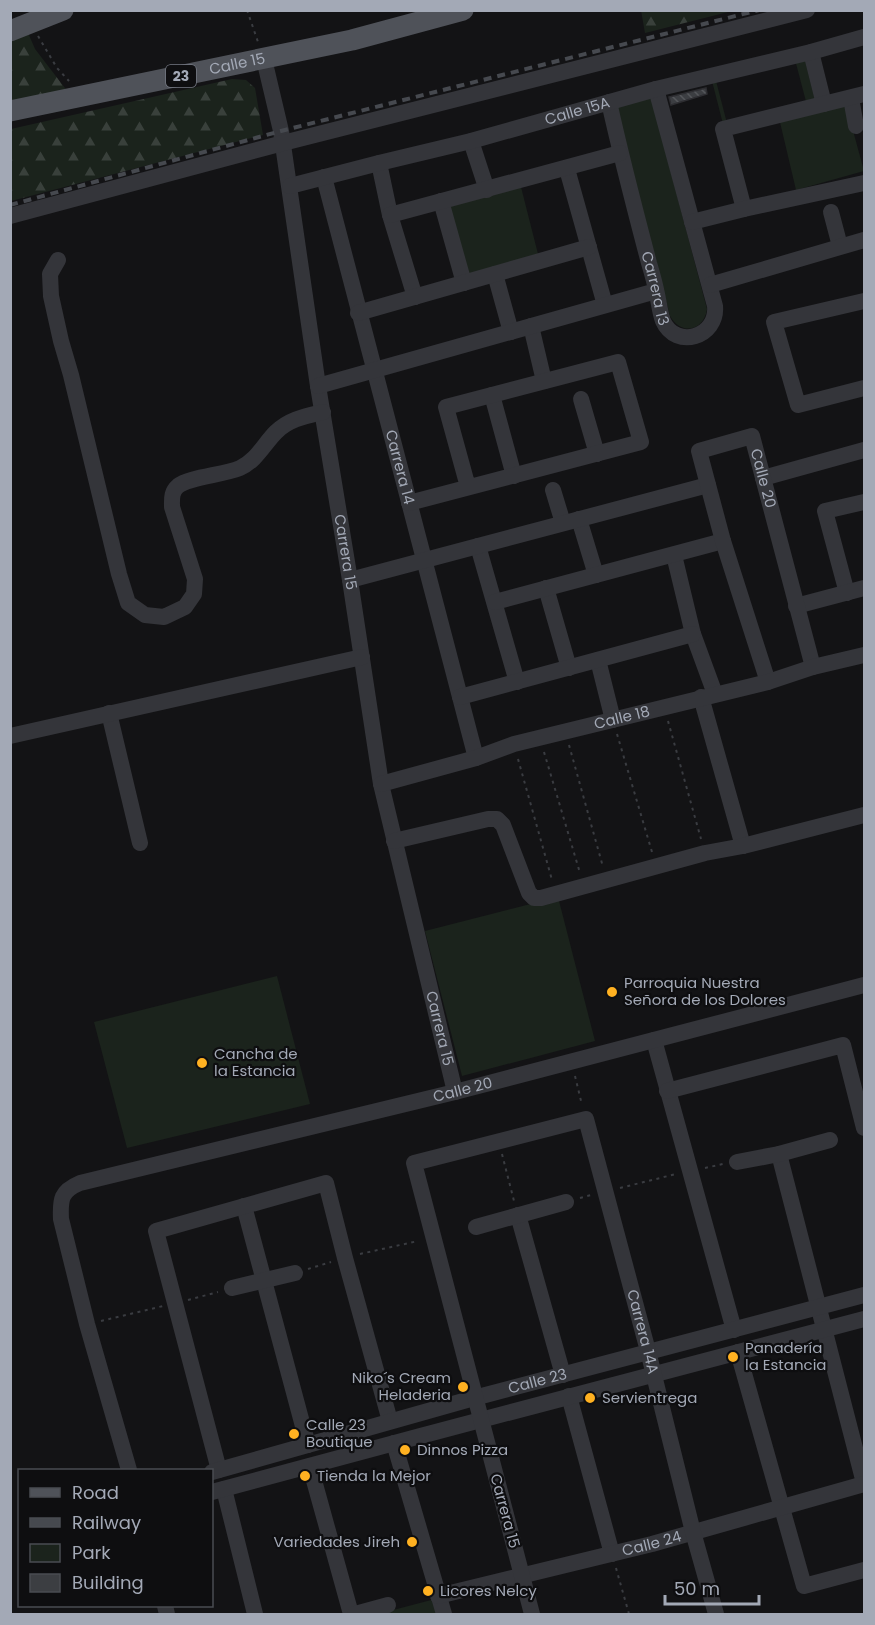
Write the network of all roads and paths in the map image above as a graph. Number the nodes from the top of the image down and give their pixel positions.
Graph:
1 (63, 10) edge
2 (247, 10) edge
3 (464, 10) edge
4 (807, 10) edge
5 (33, 23) junction
6 (10, 31) edge
7 (864, 37) edge
8 (811, 52) junction
9 (264, 59) junction
10 (656, 89) junction
11 (88, 95) junction
12 (858, 96) edge
13 (609, 102) junction
14 (824, 104) junction
15 (10, 111) edge
16 (856, 126) dead end
17 (471, 141) junction
18 (283, 143) junction
19 (620, 153) junction
20 (379, 163) junction
21 (567, 169) junction
22 (324, 177) junction
23 (864, 183) edge
24 (290, 186) junction
25 (487, 190) junction
26 (441, 201) junction
27 (744, 209) junction
28 (831, 212) dead end
29 (390, 215) junction
30 (10, 216) edge
31 (692, 222) junction
32 (864, 240) edge
33 (840, 246) junction
34 (589, 247) junction
35 (58, 260) dead end
36 (495, 274) junction
37 (464, 282) junction
38 (710, 285) junction
39 (656, 291) junction
40 (415, 297) junction
41 (864, 301) edge
42 (605, 305) junction
43 (358, 313) junction
44 (531, 326) junction
45 (510, 332) junction
46 (375, 370) junction
47 (544, 381) junction
48 (318, 386) junction
49 (864, 388) edge
50 (492, 395) junction
51 (581, 399) dead end
52 (323, 411) junction
53 (864, 450) edge
54 (597, 454) junction
55 (514, 476) junction
56 (763, 478) junction
57 (708, 485) junction
58 (468, 487) junction
59 (553, 490) dead end
60 (409, 502) junction
61 (864, 502) edge
62 (571, 521) junction
63 (723, 541) junction
64 (478, 546) junction
65 (674, 555) junction
66 (424, 560) junction
67 (596, 575) junction
68 (350, 580) junction
69 (546, 588) junction
70 (864, 588) edge
71 (847, 593) junction
72 (495, 602) junction
73 (796, 606) junction
74 (693, 634) junction
75 (864, 655) edge
76 (362, 657) junction
77 (598, 660) junction
78 (813, 667) junction
79 (569, 668) junction
80 (517, 682) junction
81 (768, 682) junction
82 (708, 696) junction
83 (460, 697) junction
84 (664, 706) junction
85 (109, 713) junction
86 (613, 720) junction
87 (565, 731) junction
88 (10, 736) edge
89 (540, 738) junction
90 (514, 744) junction
91 (476, 758) junction
92 (381, 784) junction
93 (864, 815) edge
94 (394, 841) junction
95 (140, 843) dead end
96 (743, 846) junction
97 (705, 853) junction
98 (656, 867) junction
99 (606, 879) junction
100 (583, 886) junction
101 (556, 894) junction
102 (864, 985) edge
103 (654, 1040) junction
104 (571, 1061) junction
105 (667, 1091) junction
106 (455, 1092) junction
107 (586, 1119) junction
108 (864, 1128) edge
109 (830, 1140) dead end
110 (499, 1142) junction
111 (779, 1154) junction
112 (737, 1162) joint
113 (689, 1171) junction
114 (606, 1192) junction
115 (566, 1202) joint
116 (244, 1206) junction
117 (518, 1215) junction
118 (476, 1227) dead end
119 (433, 1238) junction
120 (345, 1258) junction
121 (295, 1273) joint
122 (263, 1281) junction
123 (232, 1288) dead end
124 (864, 1295) edge
125 (819, 1307) junction
126 (864, 1319) edge
127 (734, 1330) junction
128 (825, 1330) junction
129 (648, 1351) junction
130 (738, 1352) junction
131 (563, 1374) junction
132 (654, 1376) junction
133 (569, 1396) junction
134 (474, 1398) junction
135 (481, 1420) junction
136 (390, 1421) junction
137 (394, 1443) junction
138 (308, 1445) junction
139 (310, 1466) junction
140 (129, 1469) edge
141 (215, 1471) edge
142 (864, 1484) edge
143 (218, 1490) edge
144 (782, 1507) junction
145 (693, 1532) junction
146 (612, 1554) junction
147 (864, 1570) edge
148 (522, 1576) junction
149 (438, 1596) junction
150 (388, 1605) dead end
151 (255, 1614) edge
152 (353, 1614) edge
153 (444, 1614) edge
154 (532, 1614) edge
155 (629, 1614) edge
156 (716, 1614) edge

1 - 5 main road
2 - 9 path
3 - 9 main road, Calle 15 / 23
4 - 18 street
5 - 6 main road
5 - 11 path
7 - 8 street, Calle 15A
8 - 10 street, Calle 15A
8 - 14 street
9 - 11 main road, Calle 15 / 23
9 - 18 street, Carrera 15
10 - 13 street, Calle 15A
10 - 31 street, Carrera 13
11 - 15 main road, Calle 15 / 23
12 - 14 street
12 - 16 street
13 - 17 street, Calle 15A
13 - 19 street, Carrera 13
14 - 27 street
17 - 20 street, Calle 15A
17 - 25 street
18 - 24 street, Carrera 15
18 - 30 street
19 - 21 street
19 - 39 street, Carrera 13
20 - 22 street, Calle 15A
20 - 29 street
21 - 25 street
21 - 34 street
22 - 24 street, Calle 15A
22 - 43 street, Carrera 14
23 - 27 street
24 - 48 street, Carrera 15
25 - 26 street
26 - 29 street
26 - 37 street
27 - 31 street
28 - 33 street
29 - 40 street
31 - 38 street, Carrera 13
32 - 33 street
33 - 38 street
34 - 36 street
34 - 42 street
35 - 52 street
36 - 37 street
36 - 45 street
37 - 40 street
38 - 39 street, Carrera 13
39 - 42 street
40 - 43 street
41 - 49 street
42 - 44 street
43 - 46 street, Carrera 14
44 - 45 street
44 - 47 street
45 - 46 street
46 - 48 street
46 - 60 street, Carrera 14
47 - 50 street
47 - 54 street
48 - 52 street, Carrera 15
50 - 55 street
50 - 58 street
51 - 54 street
52 - 68 street, Carrera 15
53 - 56 street
54 - 55 street
55 - 58 street
56 - 57 street, Calle 20
56 - 73 street, Calle 20
57 - 62 street
57 - 63 street, Calle 20
58 - 60 street
59 - 62 street
60 - 66 street, Carrera 14
61 - 71 street
62 - 64 street
62 - 67 street
63 - 65 street
63 - 81 street, Calle 20
64 - 66 street
64 - 72 street
65 - 67 street
65 - 74 street
66 - 68 street
66 - 83 street, Carrera 14
67 - 69 street
68 - 76 street, Carrera 15
69 - 72 street
69 - 79 street
70 - 71 street
71 - 73 street
72 - 80 street
73 - 78 street, Calle 20
74 - 77 street
74 - 82 street
75 - 78 street, Calle 18
76 - 85 street
76 - 92 street, Carrera 15
77 - 79 street
77 - 86 street
78 - 81 street, Calle 18
79 - 80 street
80 - 83 street
81 - 82 street, Calle 18
82 - 84 street, Calle 18
82 - 96 street
83 - 91 street, Carrera 14
84 - 86 street, Calle 18
84 - 97 path
85 - 88 street
85 - 95 street
86 - 87 street, Calle 18
86 - 98 path
87 - 89 street, Calle 18
87 - 99 path
89 - 90 street, Calle 18
89 - 100 path
90 - 91 street, Calle 18
90 - 101 path
91 - 92 street, Calle 18
92 - 94 street, Carrera 15
93 - 96 street
94 - 101 street
94 - 106 street, Carrera 15
96 - 97 street
97 - 98 street
98 - 99 street
99 - 100 street
100 - 101 street
102 - 103 street, Calle 20
103 - 104 street, Calle 20
103 - 105 street
104 - 106 street, Calle 20
104 - 107 path
105 - 108 street
105 - 113 street
106 - 140 street, Calle 20
107 - 110 street
107 - 114 street, Carrera 14A
109 - 111 street
110 - 117 path
110 - 119 street, Carrera 15
111 - 112 street
111 - 125 street
112 - 113 path
113 - 114 path
113 - 127 street
114 - 115 path
114 - 129 street, Carrera 14A
115 - 117 street
116 - 120 street
116 - 122 street
116 - 141 street
117 - 118 street
117 - 131 street
119 - 120 path
119 - 134 street, Carrera 15
120 - 121 path
120 - 136 street
121 - 122 street
122 - 123 street
122 - 138 street
124 - 125 street, Calle 23
125 - 127 street, Calle 23
125 - 128 street
126 - 128 street, Calle 23
127 - 129 street, Calle 23
128 - 130 street, Calle 23
128 - 142 street
129 - 131 street, Calle 23
129 - 132 street, Carrera 14A
130 - 132 street, Calle 23
130 - 144 street
131 - 134 street, Calle 23
132 - 133 street, Calle 23
132 - 145 street, Carrera 14A
133 - 135 street, Calle 23
133 - 146 street
134 - 135 street, Carrera 15
134 - 136 street, Calle 23
135 - 137 street, Calle 23
135 - 148 street, Carrera 15
136 - 138 street, Calle 23
137 - 139 street, Calle 23
137 - 149 street
138 - 141 street, Calle 23
139 - 143 street, Calle 23
139 - 152 street
142 - 144 street, Calle 24
143 - 151 street
144 - 145 street, Calle 24
144 - 147 street
145 - 146 street, Calle 24
145 - 156 street, Carrera 14A
146 - 148 street, Calle 24
146 - 155 path
148 - 149 street, Calle 24
148 - 154 street, Carrera 15
149 - 153 street
150 - 152 street

